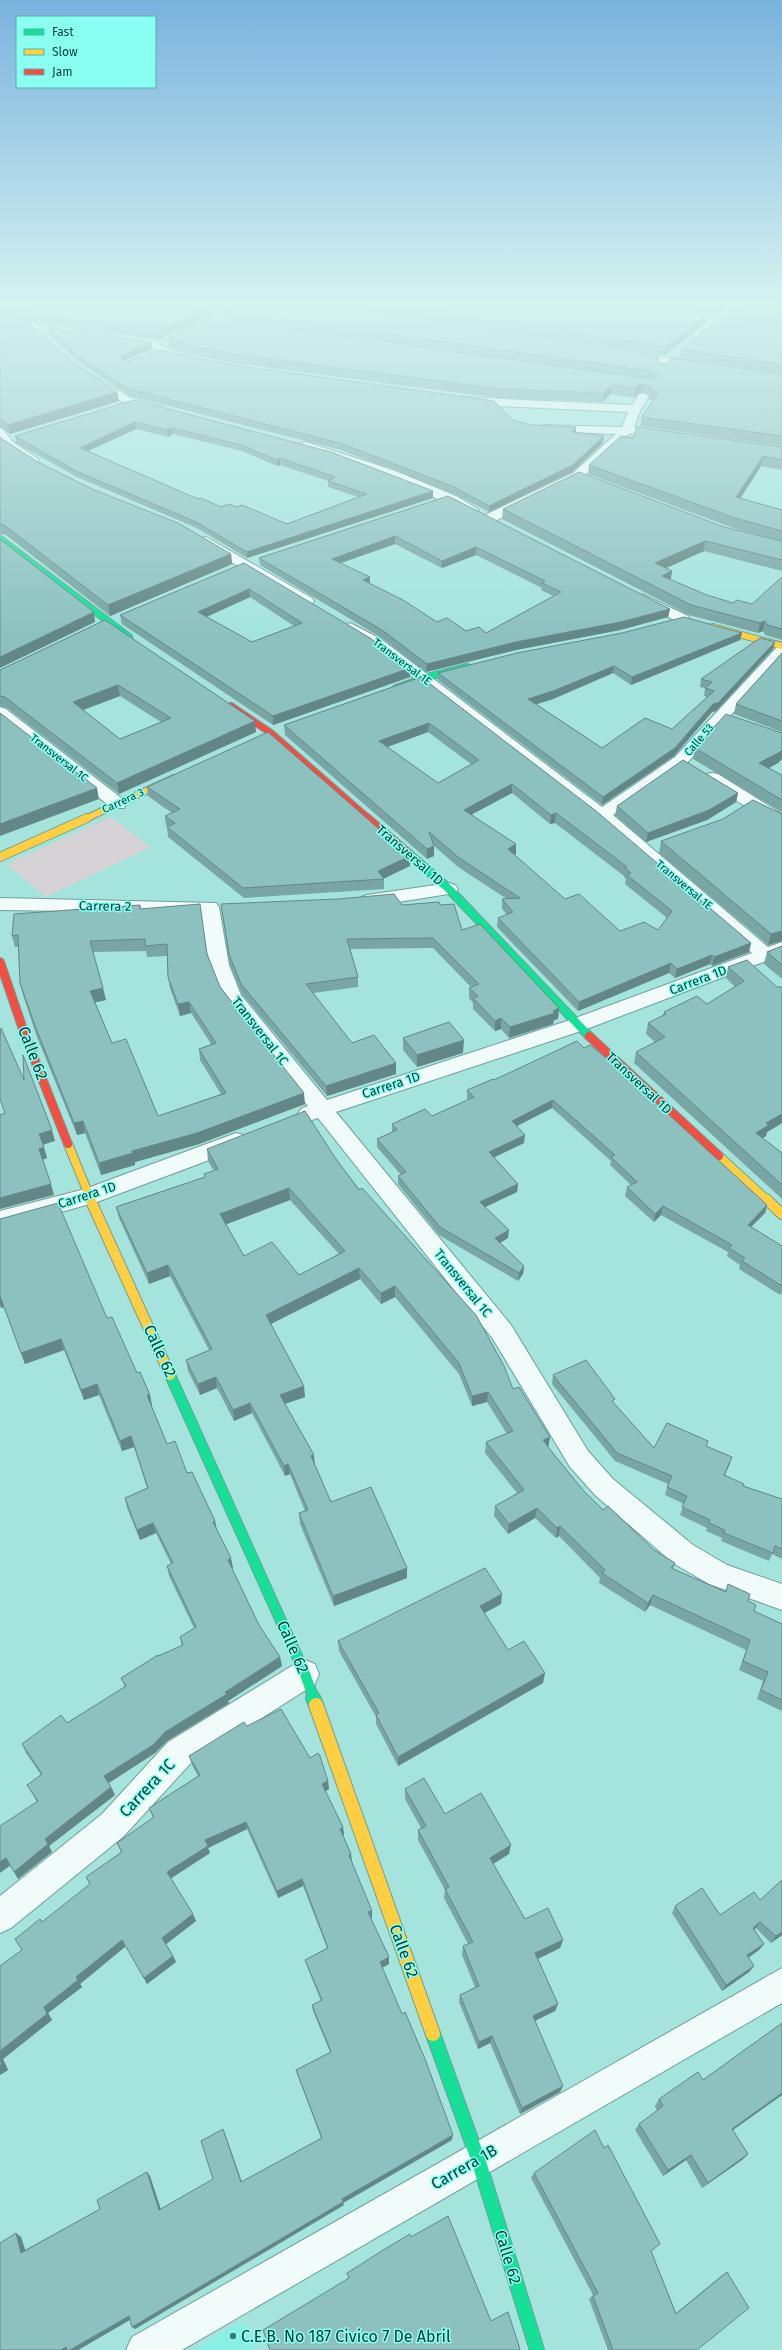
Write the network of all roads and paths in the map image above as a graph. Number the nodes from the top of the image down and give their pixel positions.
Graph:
1 (506, 413) edge
2 (633, 413) edge
3 (508, 415) edge
4 (538, 426) edge
5 (627, 430) junction
6 (650, 432) edge
7 (8, 440) edge
8 (291, 442) edge
9 (44, 467) edge
10 (577, 476) junction
11 (592, 482) edge
12 (449, 498) junction
13 (427, 505) edge
14 (490, 518) junction
15 (504, 526) edge
16 (192, 533) edge
17 (0, 539) edge
18 (262, 559) edge
19 (247, 564) junction
20 (232, 570) edge
21 (628, 590) edge
22 (322, 609) edge
23 (123, 617) edge
24 (335, 618) edge
25 (687, 620) joint
26 (108, 623) junction
27 (668, 623) edge
28 (706, 626) edge
29 (95, 629) edge
30 (134, 640) edge
31 (782, 646) edge
32 (782, 650) edge
33 (478, 665) edge
34 (424, 678) junction
35 (387, 692) edge
36 (225, 702) edge
37 (0, 712) edge
38 (18, 726) junction
39 (0, 732) edge
40 (692, 767) junction
41 (181, 775) edge
42 (752, 801) junction
43 (118, 804) junction
44 (733, 813) edge
45 (602, 816) junction
46 (782, 821) edge
47 (665, 843) edge
48 (644, 851) junction
49 (0, 858) edge
50 (449, 889) junction
51 (352, 902) edge
52 (0, 904) edge
53 (218, 907) joint
54 (765, 954) edge
55 (0, 962) edge
56 (764, 975) edge
57 (577, 1026) junction
58 (320, 1108) junction
59 (291, 1120) edge
60 (253, 1134) edge
61 (89, 1196) junction
62 (782, 1214) edge
63 (0, 1220) edge
64 (782, 1597) edge
65 (305, 1674) junction
66 (0, 1917) edge
67 (782, 1985) edge
68 (478, 2159) junction
69 (145, 2350) edge
70 (536, 2350) edge

1 - 3 street
2 - 5 street
4 - 5 street
5 - 6 street
5 - 10 street
7 - 9 street
8 - 12 street
10 - 11 street
10 - 14 street
12 - 13 street
12 - 14 street
14 - 15 street
16 - 19 street
17 - 26 street
18 - 19 street
19 - 20 street
19 - 22 street
21 - 25 street
23 - 26 street
24 - 34 street, Transversal 1E
25 - 27 street
26 - 29 street
26 - 30 street
28 - 31 street
32 - 40 street, Calle 53
33 - 34 street
34 - 35 street
34 - 45 street, Transversal 1E
36 - 50 street, Transversal 1D
37 - 38 street, Transversal 1C
38 - 39 street
38 - 43 street, Transversal 1C
40 - 42 street
40 - 45 street, Calle 53
41 - 43 street, Carrera 3
42 - 44 street
42 - 46 street
43 - 49 street, Carrera 3
45 - 48 street, Transversal 1E
47 - 48 street
48 - 54 street, Transversal 1E
50 - 51 street
50 - 57 street, Transversal 1D
52 - 53 street, Carrera 2
53 - 58 street, Transversal 1C
54 - 56 street, Transversal 1E
54 - 57 street, Carrera 1D
55 - 61 street, Calle 62
57 - 58 street, Carrera 1D
57 - 62 street, Transversal 1D
58 - 59 street, Carrera 1D
58 - 64 street, Transversal 1C
60 - 61 street, Carrera 1D
61 - 63 street, Carrera 1D
61 - 65 street, Calle 62
65 - 66 street, Carrera 1C
65 - 68 street, Calle 62
67 - 68 street, Carrera 1B
68 - 69 street, Carrera 1B
68 - 70 street, Calle 62

